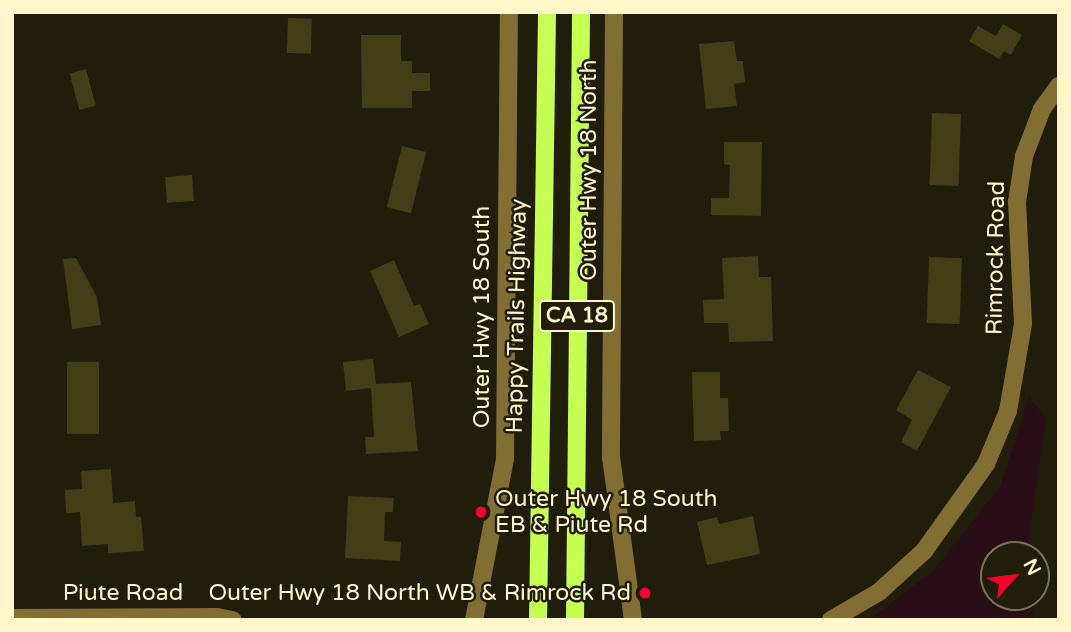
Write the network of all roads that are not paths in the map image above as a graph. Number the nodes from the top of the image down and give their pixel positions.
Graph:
1 (509, 12) edge
2 (547, 12) edge
3 (581, 12) edge
4 (614, 12) edge
5 (1059, 86) edge
6 (12, 618) edge
7 (233, 620) edge
8 (474, 620) edge
9 (538, 620) edge
10 (575, 620) edge
11 (632, 620) edge
12 (831, 620) edge

1 - 8 street, Outer Hwy 18 South
2 - 9 main road, Happy Trails Highway / CA 18
3 - 10 main road, CA 18
4 - 11 street, Outer Hwy 18 North
5 - 12 street, Rimrock Road
6 - 7 street, Piute Road

